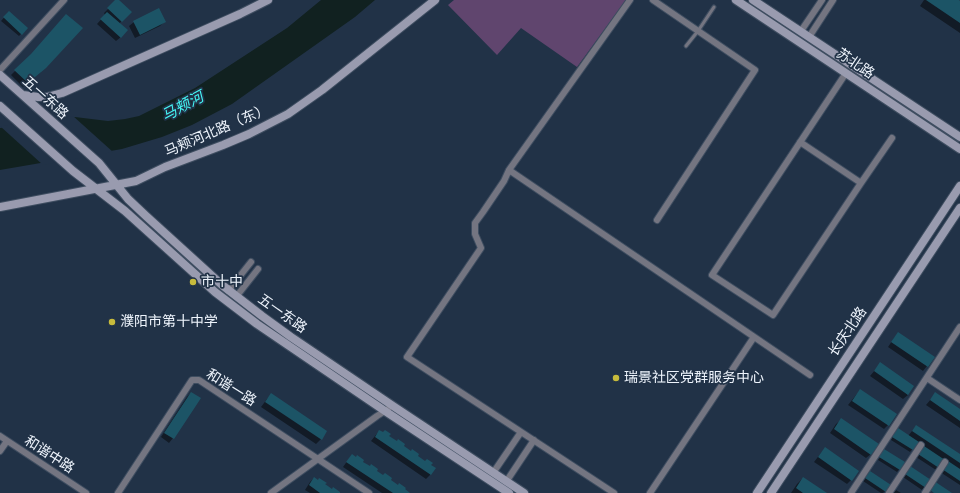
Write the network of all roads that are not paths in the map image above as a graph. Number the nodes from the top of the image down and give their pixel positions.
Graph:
1 (64, 0) edge
2 (268, 0) edge
3 (435, 0) edge
4 (630, 0) edge
5 (653, 0) edge
6 (736, 0) edge
7 (753, 0) edge
8 (822, 0) edge
9 (833, 0) edge
10 (714, 7) dead end
11 (698, 31) junction
12 (801, 31) junction
13 (809, 37) junction
14 (686, 46) dead end
15 (0, 70) edge
16 (846, 73) junction
17 (0, 75) edge
18 (23, 95) junction
19 (0, 106) edge
20 (960, 137) edge
21 (892, 138) dead end
22 (800, 142) junction
23 (960, 149) edge
24 (509, 170) junction
25 (861, 183) junction
26 (117, 184) junction
27 (960, 186) edge
28 (95, 189) junction
29 (0, 207) edge
30 (960, 208) edge
31 (657, 220) dead end
32 (251, 262) dead end
33 (258, 269) dead end
34 (228, 290) junction
35 (236, 297) junction
36 (960, 327) edge
37 (754, 337) junction
38 (810, 375) dead end
39 (927, 378) junction
40 (960, 400) edge
41 (393, 406) junction
42 (385, 411) junction
43 (521, 432) junction
44 (0, 436) edge
45 (534, 440) junction
46 (7, 441) junction
47 (921, 445) dead end
48 (0, 451) edge
49 (318, 459) junction
50 (945, 462) dead end
51 (493, 473) junction
52 (506, 482) junction
53 (86, 493) edge
54 (118, 493) edge
55 (271, 493) edge
56 (369, 493) edge
57 (509, 493) edge
58 (524, 493) edge
59 (614, 493) edge
60 (650, 493) edge
61 (757, 493) edge
62 (771, 493) edge
63 (851, 493) edge
64 (889, 493) edge
65 (925, 493) edge

1 - 15 street
2 - 18 street
3 - 26 street, 马颊河北路（东）
4 - 24 street
5 - 11 street
6 - 16 street, 苏北路
7 - 12 street, 苏北路
8 - 12 street
9 - 13 street
10 - 11 lane
11 - 14 lane
11 - 31 street
12 - 13 street, 苏北路
13 - 20 street, 苏北路
16 - 22 street
16 - 23 street, 苏北路
17 - 18 street, 五一东路
18 - 26 street, 五一东路
19 - 28 street, 五一东路
21 - 25 street
22 - 25 street
22 - 25 street
24 - 37 street
24 - 43 street
26 - 28 street, 马颊河北路（东）
26 - 34 street, 五一东路
27 - 61 street, 长庆北路
28 - 29 street, 马颊河北路（东）
28 - 42 street, 五一东路
30 - 62 street, 长庆北路
32 - 34 street
33 - 35 street
34 - 35 street, 五一东路
35 - 41 street, 五一东路
36 - 39 street
37 - 38 street
37 - 60 street
39 - 40 street
39 - 63 street
41 - 42 street
41 - 51 street, 五一东路
42 - 49 street
42 - 57 street, 五一东路
43 - 45 street
43 - 51 street
44 - 46 street, 和谐中路
45 - 52 street
45 - 59 street
46 - 48 street
46 - 53 street, 和谐中路
47 - 64 street
49 - 54 street, 和谐一路
49 - 55 street
49 - 56 street, 和谐一路
50 - 65 street
51 - 52 street, 五一东路
52 - 58 street, 五一东路

